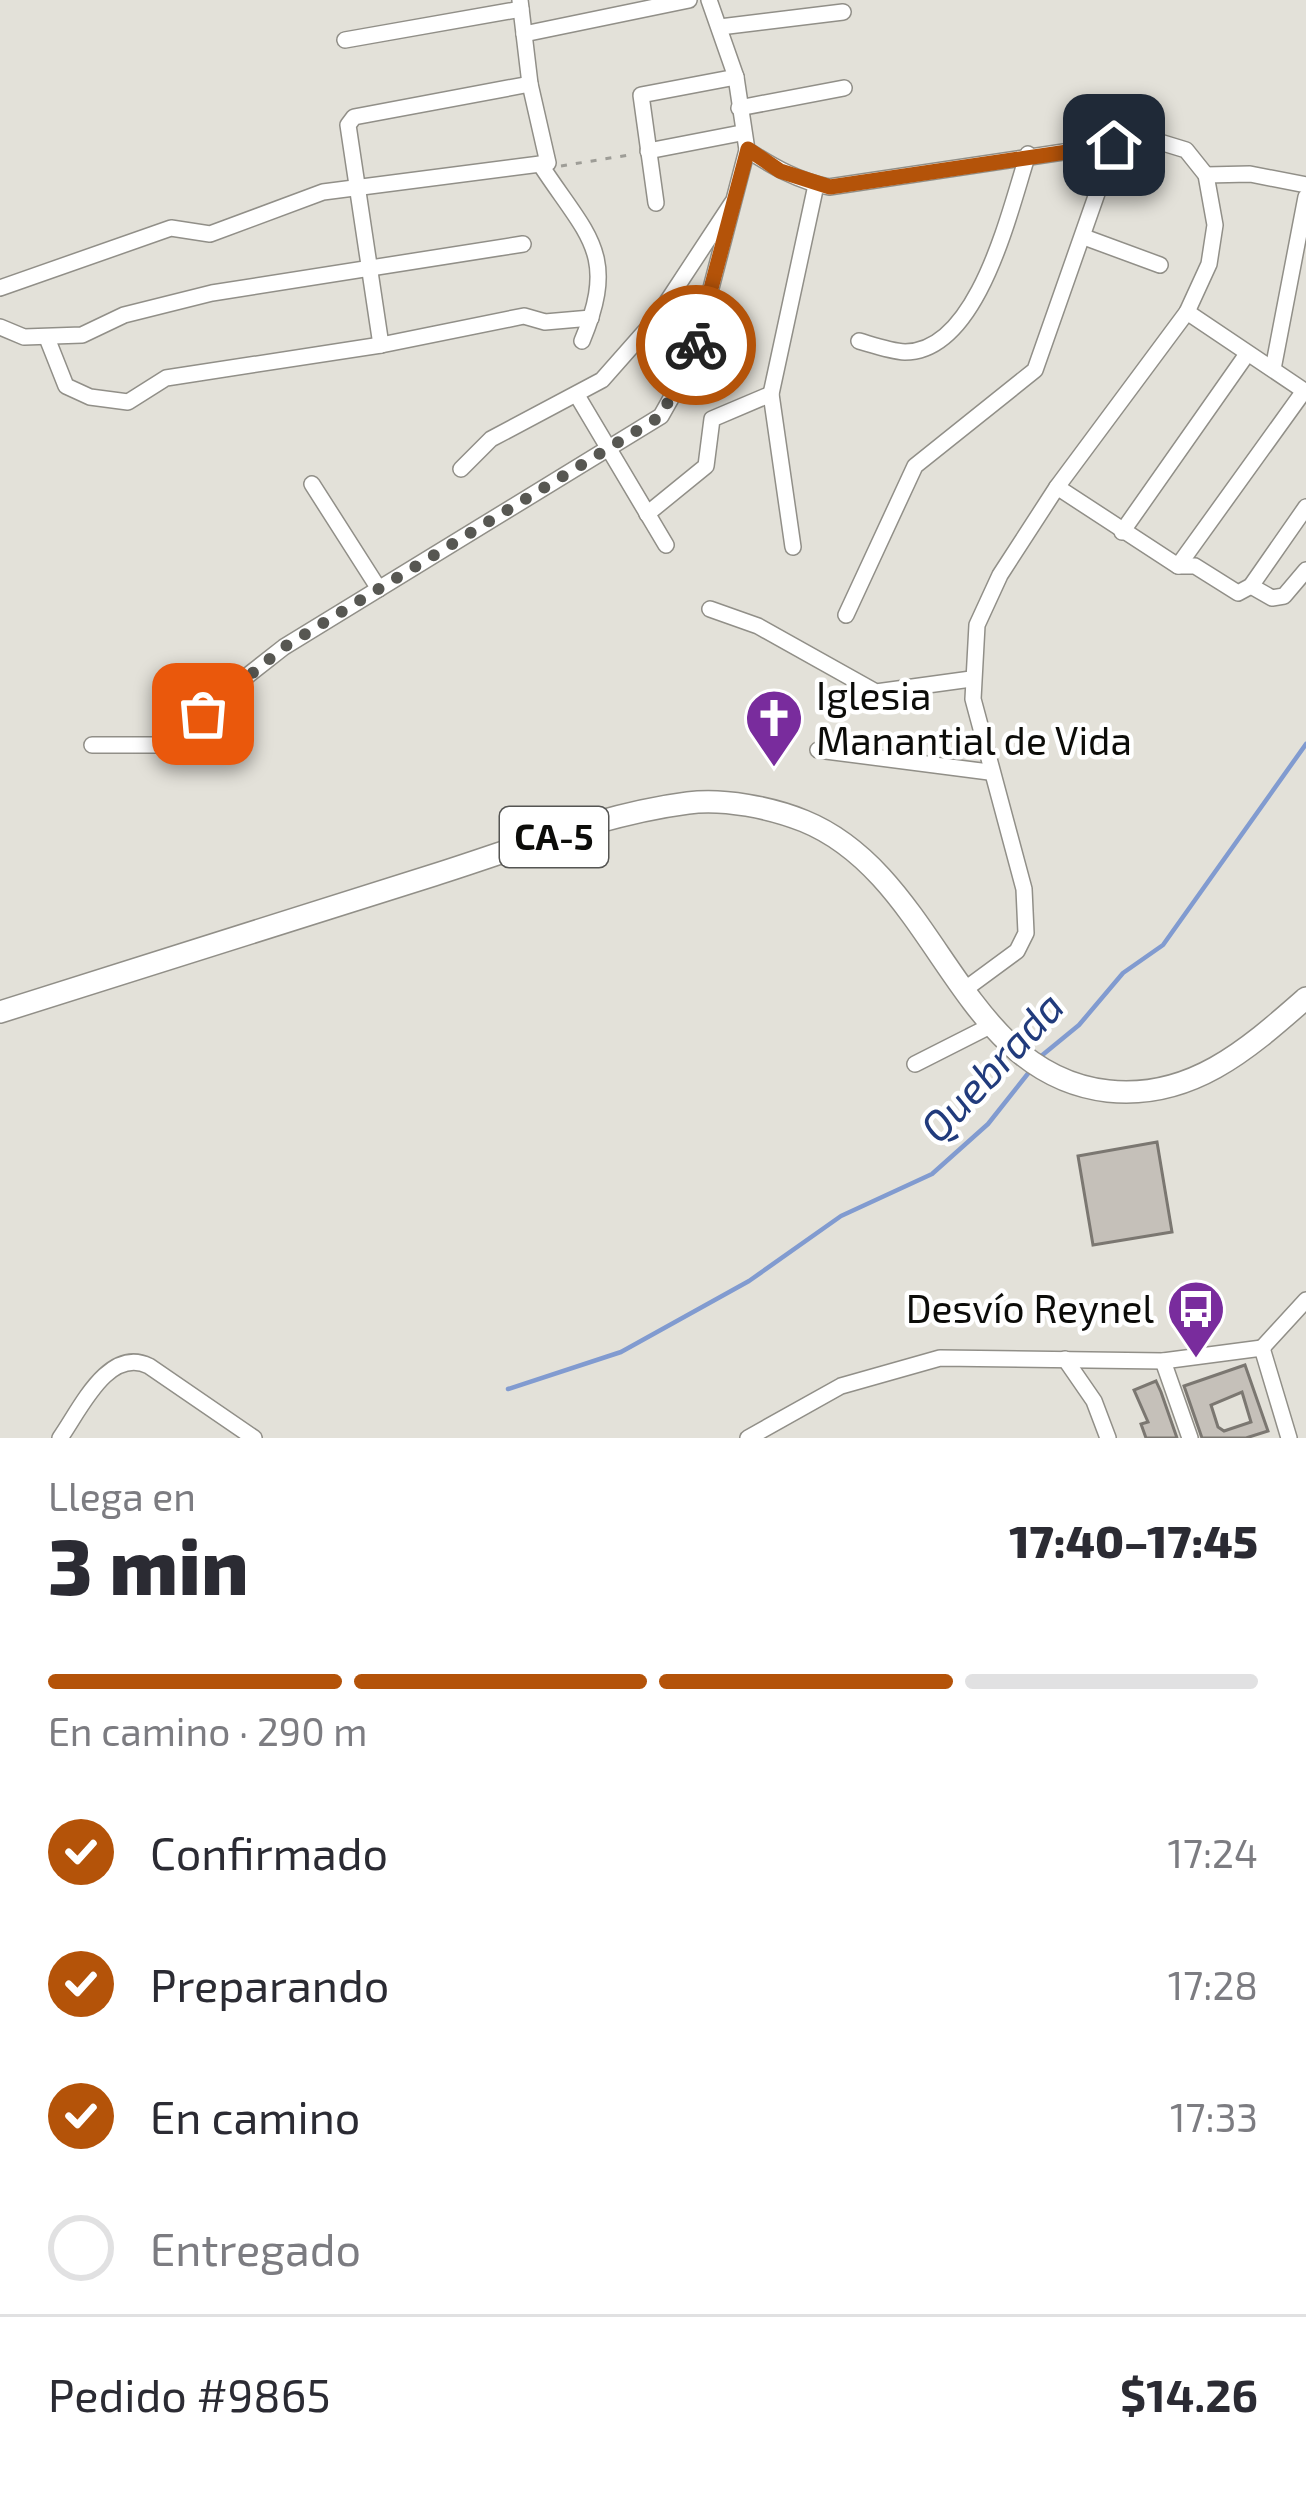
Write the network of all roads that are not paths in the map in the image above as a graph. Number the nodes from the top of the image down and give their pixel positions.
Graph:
1 (689, 0) edge
2 (710, 0) edge
3 (521, 4) edge
4 (843, 12) dead end
5 (719, 26) junction
6 (524, 34) junction
7 (345, 40) dead end
8 (736, 77) junction
9 (530, 84) junction
10 (844, 88) dead end
11 (739, 108) junction
12 (744, 141) junction
13 (1114, 145) junction
14 (648, 151) junction
15 (1028, 154) junction
16 (544, 163) junction
17 (1206, 175) junction
18 (816, 185) junction
19 (1306, 185) edge
20 (356, 191) junction
21 (737, 196) junction
22 (1306, 197) edge
23 (656, 203) dead end
24 (1084, 237) junction
25 (523, 244) dead end
26 (1160, 266) dead end
27 (367, 267) junction
28 (0, 288) edge
29 (1187, 312) junction
30 (591, 319) junction
31 (0, 327) edge
32 (47, 338) junction
33 (582, 341) dead end
34 (859, 341) dead end
35 (381, 345) junction
36 (1247, 354) junction
37 (1273, 369) junction
38 (1305, 392) edge
39 (771, 394) junction
40 (578, 397) junction
41 (608, 452) junction
42 (461, 469) dead end
43 (312, 484) dead end
44 (1057, 487) junction
45 (1306, 507) edge
46 (647, 514) junction
47 (1122, 532) junction
48 (666, 545) dead end
49 (793, 547) dead end
50 (1178, 566) junction
51 (1306, 570) edge
52 (1251, 586) junction
53 (379, 589) junction
54 (710, 609) dead end
55 (846, 615) dead end
56 (971, 679) junction
57 (92, 746) dead end
58 (818, 750) dead end
59 (988, 772) junction
60 (964, 989) junction
61 (1306, 998) edge
62 (0, 1012) edge
63 (992, 1025) junction
64 (915, 1064) dead end
65 (1306, 1300) edge
66 (1262, 1348) junction
67 (1065, 1359) junction
68 (1163, 1361) junction
69 (66, 1436) edge
70 (254, 1438) edge
71 (748, 1438) edge
72 (1108, 1438) edge
73 (1190, 1438) edge
74 (1289, 1438) edge

1 - 6 street
2 - 5 street
3 - 6 street
3 - 7 street
4 - 5 street
5 - 8 street
6 - 9 street
8 - 11 street
8 - 14 street
9 - 16 street
9 - 20 street
10 - 11 street
11 - 12 street
12 - 14 street
12 - 18 street
12 - 21 street
13 - 15 street
13 - 17 street
13 - 24 street
14 - 23 street
15 - 18 street
15 - 34 street
16 - 20 street
16 - 30 street
17 - 19 street
17 - 29 street
18 - 39 street
20 - 27 street
20 - 28 street
21 - 40 street
21 - 41 street
22 - 37 street
24 - 26 street
24 - 55 street
25 - 27 street
27 - 32 street
27 - 35 street
29 - 36 street
29 - 44 street
30 - 33 street
30 - 35 street
31 - 32 street
32 - 35 street
36 - 37 street
36 - 47 street
37 - 38 street
38 - 50 street
39 - 46 street
39 - 49 street
40 - 41 street
40 - 42 street
41 - 46 street
41 - 53 street
43 - 53 street
44 - 47 street
44 - 56 street
45 - 52 street
46 - 48 street
47 - 50 street
50 - 52 street
51 - 52 street
53 - 57 street
54 - 56 street
56 - 59 street
58 - 59 street
59 - 60 street
60 - 62 highway, CA-5
60 - 63 highway, CA-5
61 - 63 highway, CA-5
63 - 64 street
65 - 66 street
66 - 68 street
66 - 74 street
67 - 68 street
67 - 71 street
67 - 72 street
68 - 73 street
69 - 70 street

